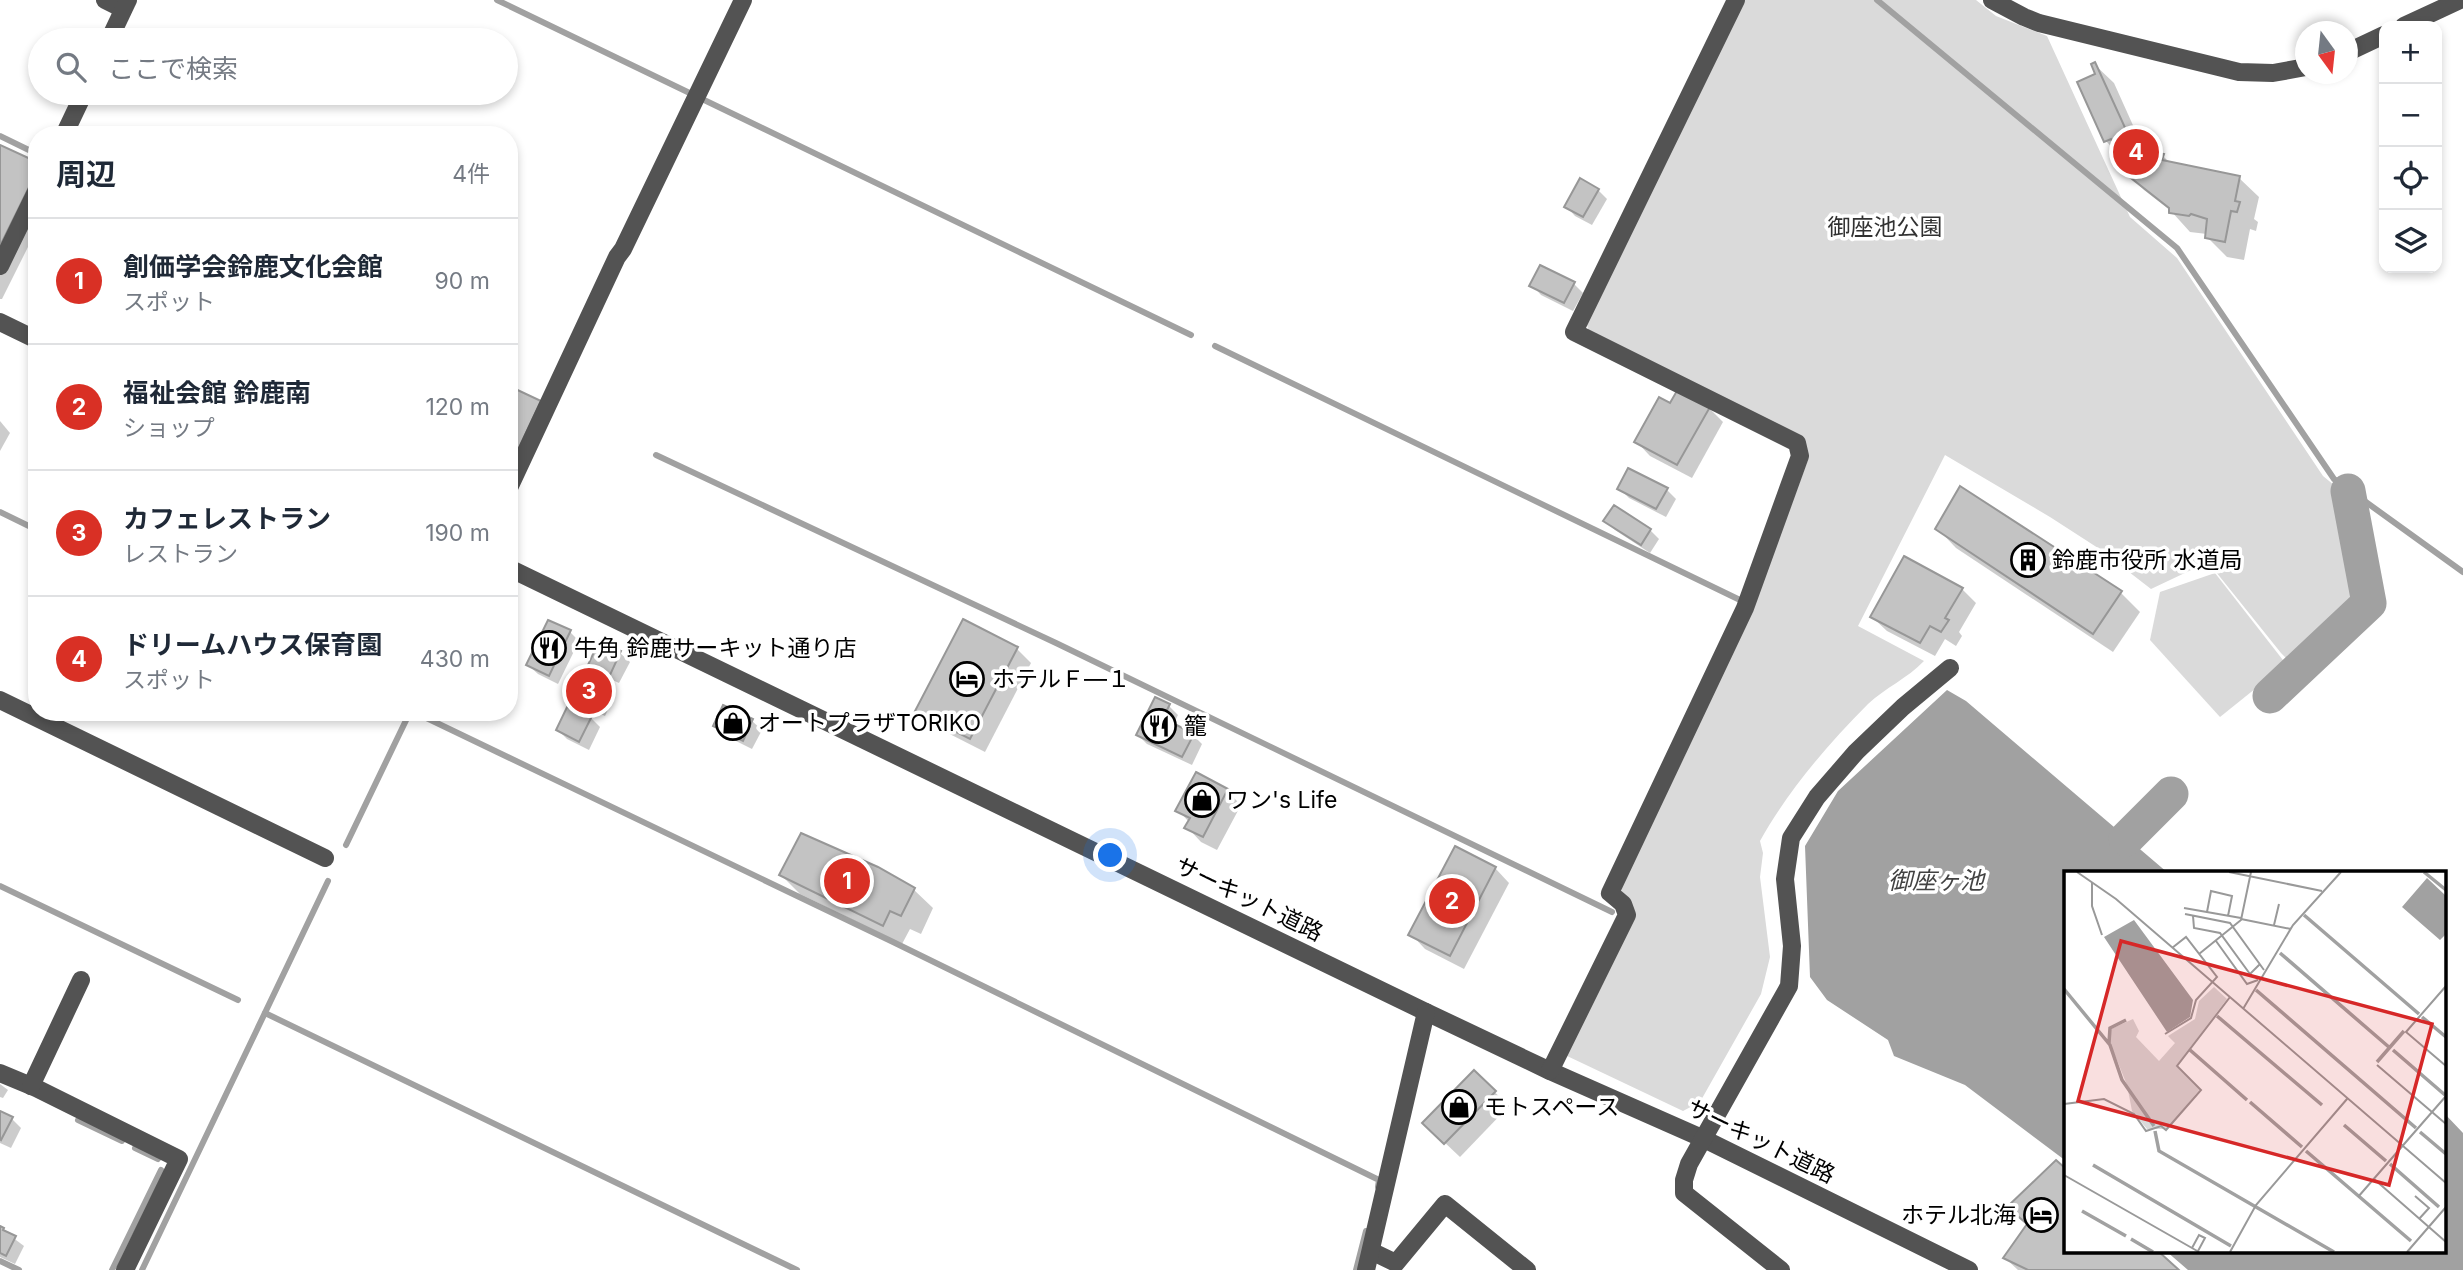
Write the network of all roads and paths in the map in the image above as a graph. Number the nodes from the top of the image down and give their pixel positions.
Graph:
1 (105, 0) edge
2 (743, 0) edge
3 (1736, 0) edge
4 (1992, 0) edge
5 (2460, 0) edge
6 (126, 4) edge
7 (2415, 21) edge
8 (115, 28) edge
9 (2379, 37) edge
10 (2358, 47) edge
11 (2295, 68) edge
12 (78, 105) edge
13 (68, 126) edge
14 (28, 208) edge
15 (0, 266) edge
16 (0, 323) edge
17 (28, 337) edge
18 (518, 469) edge
19 (518, 572) edge
20 (1950, 668) dead end
21 (0, 700) edge
22 (28, 714) edge
23 (43, 721) edge
24 (325, 858) dead end
25 (81, 980) dead end
26 (1426, 1012) junction
27 (1550, 1071) junction
28 (0, 1073) edge
29 (31, 1086) junction
30 (1704, 1139) junction
31 (1371, 1251) junction
32 (125, 1270) edge
33 (1366, 1270) edge
34 (1527, 1270) edge
35 (1781, 1270) edge
36 (1969, 1270) edge

1 - 6 street
2 - 18 street
3 - 27 street
4 - 11 street
5 - 7 street
6 - 8 street
9 - 10 street
12 - 13 street
14 - 15 street
16 - 17 street
19 - 26 street, サーキット道路
20 - 30 street
21 - 22 street
23 - 24 street
25 - 29 street
26 - 27 street, サーキット道路
26 - 31 street
27 - 30 street, サーキット道路
28 - 29 street
29 - 32 street
30 - 35 street
30 - 36 street, サーキット道路
31 - 33 street
31 - 34 street

